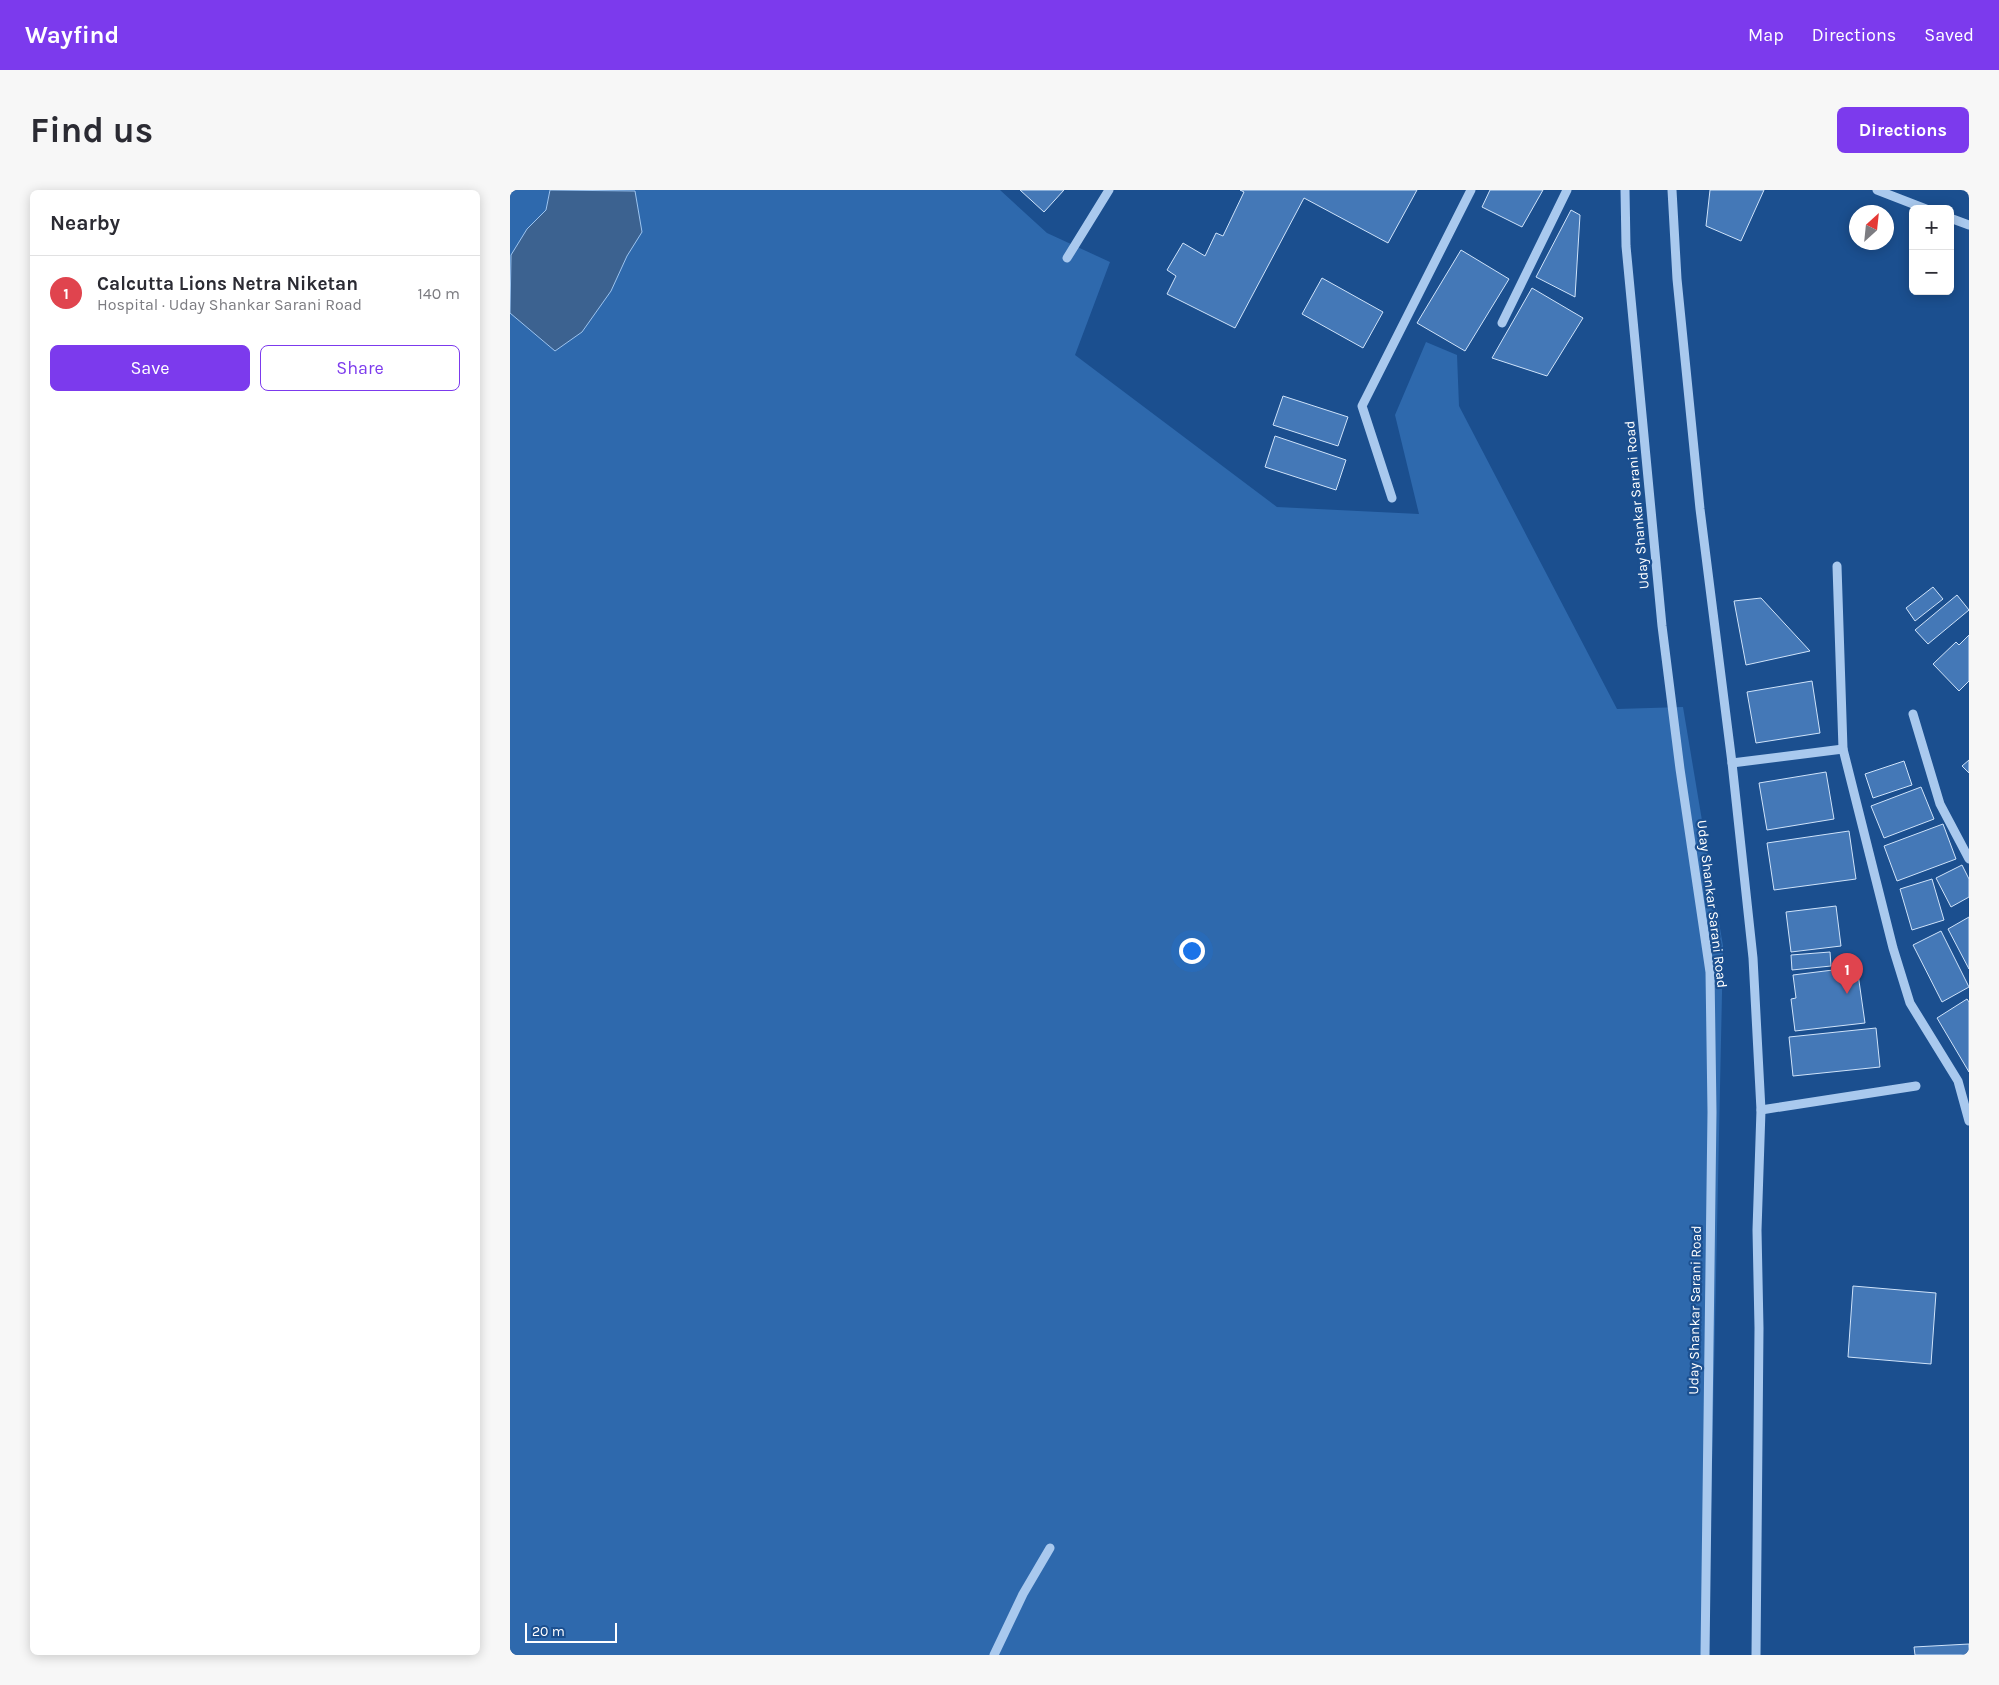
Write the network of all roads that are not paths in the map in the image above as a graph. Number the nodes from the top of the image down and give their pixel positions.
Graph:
1 (1109, 190) edge
2 (1470, 190) edge
3 (1567, 190) edge
4 (1625, 190) edge
5 (1672, 190) edge
6 (1877, 190) edge
7 (1916, 205) edge
8 (1954, 219) edge
9 (1969, 225) edge
10 (1066, 258) dead end
11 (1502, 322) dead end
12 (1392, 498) dead end
13 (1837, 566) dead end
14 (1913, 714) dead end
15 (1843, 749) junction
16 (1732, 763) junction
17 (1969, 859) edge
18 (1916, 1086) dead end
19 (1761, 1110) junction
20 (1969, 1118) edge
21 (1050, 1548) dead end
22 (994, 1655) edge
23 (1705, 1655) edge
24 (1756, 1655) edge

1 - 10 street
2 - 12 street
3 - 11 street
4 - 23 street, Uday Shankar Sarani Road
5 - 16 street
6 - 7 street
8 - 9 street
13 - 15 street
14 - 17 street
15 - 16 street
15 - 20 street
16 - 19 street
18 - 19 street
19 - 24 street
21 - 22 street

